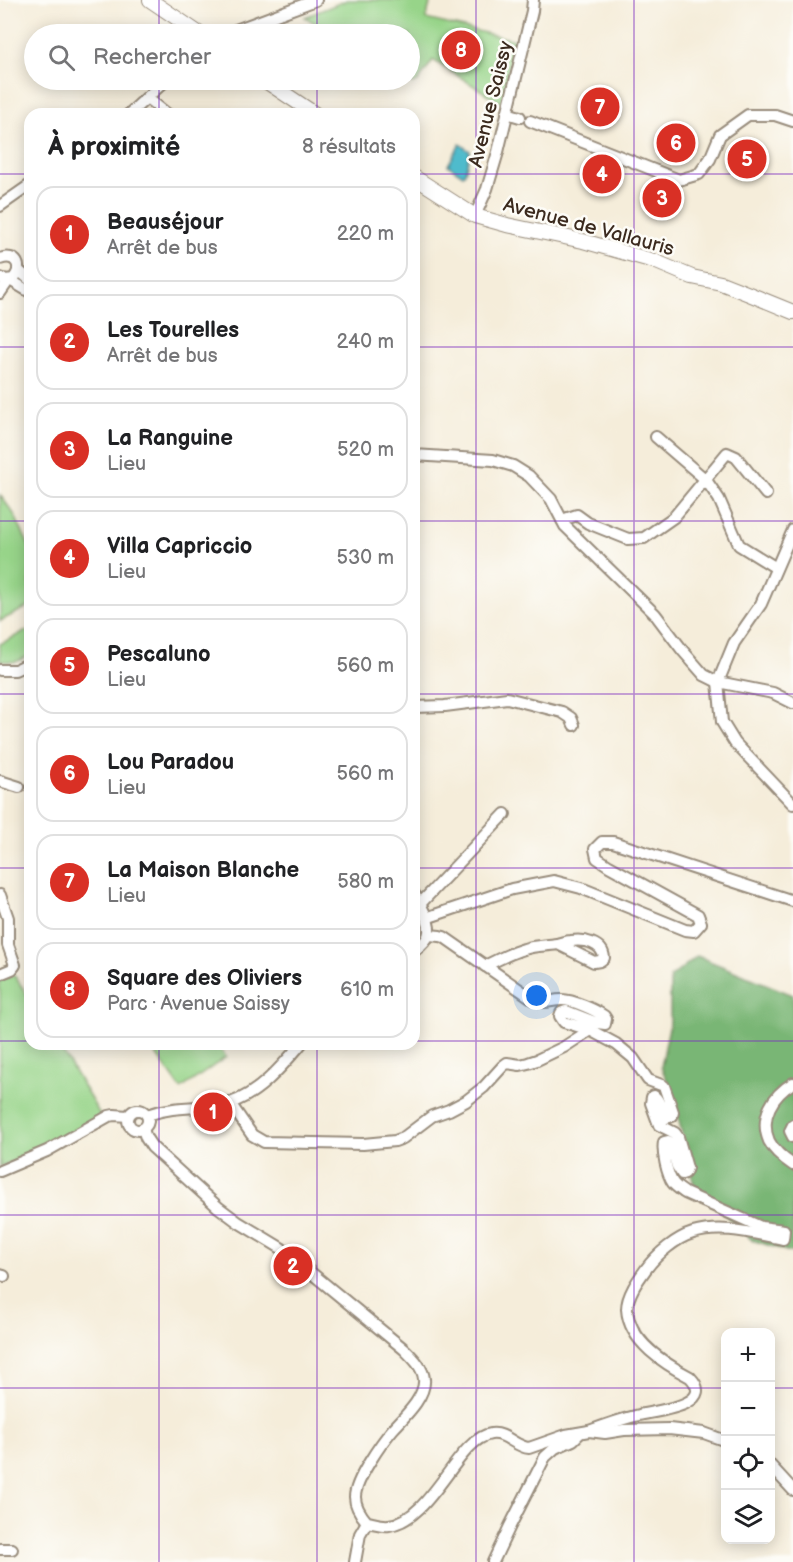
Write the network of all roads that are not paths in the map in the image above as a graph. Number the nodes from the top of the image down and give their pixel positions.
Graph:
1 (150, 0) edge
2 (316, 0) edge
3 (533, 0) edge
4 (261, 21) junction
5 (185, 24) edge
6 (253, 24) edge
7 (258, 24) edge
8 (155, 90) edge
9 (279, 90) edge
10 (147, 98) junction
11 (136, 108) edge
12 (160, 108) edge
13 (306, 108) edge
14 (507, 113) junction
15 (793, 121) edge
16 (420, 181) edge
17 (24, 189) edge
18 (0, 206) edge
19 (475, 216) junction
20 (2, 255) edge
21 (18, 270) junction
22 (24, 275) edge
23 (6, 279) edge
24 (24, 289) edge
25 (0, 293) edge
26 (793, 312) edge
27 (656, 437) dead end
28 (420, 455) edge
29 (706, 480) junction
30 (766, 494) dead end
31 (562, 520) junction
32 (793, 530) edge
33 (773, 566) dead end
34 (24, 666) edge
35 (0, 670) edge
36 (718, 682) junction
37 (793, 703) edge
38 (420, 707) edge
39 (574, 725) dead end
40 (0, 781) edge
41 (19, 787) dead end
42 (793, 804) edge
43 (505, 814) dead end
44 (0, 895) edge
45 (793, 901) edge
46 (420, 904) joint
47 (426, 918) junction
48 (429, 936) junction
49 (558, 944) dead end
50 (420, 946) edge
51 (485, 966) junction
52 (0, 974) edge
53 (590, 1030) junction
54 (296, 1050) edge
55 (793, 1083) edge
56 (231, 1103) junction
57 (147, 1115) junction
58 (128, 1116) junction
59 (793, 1125) edge
60 (143, 1130) junction
61 (793, 1137) edge
62 (793, 1165) edge
63 (0, 1171) edge
64 (788, 1241) edge
65 (585, 1432) junction
66 (721, 1439) edge
67 (775, 1470) edge
68 (793, 1490) edge
69 (367, 1522) junction
70 (0, 1549) edge
71 (12, 1550) dead end
72 (356, 1562) edge
73 (493, 1562) edge

1 - 5 main road
2 - 4 street
3 - 14 street, Avenue Saissy
4 - 6 street
4 - 7 street
8 - 10 street
9 - 13 main road
10 - 11 street
10 - 12 street
14 - 15 street
14 - 19 street, Avenue Saissy
16 - 19 main road, Avenue de Vallauris
17 - 18 street
19 - 26 main road, Avenue de Vallauris
20 - 21 street
21 - 22 street
21 - 23 street
23 - 24 street
23 - 25 street
27 - 29 street
28 - 31 street
29 - 30 street
29 - 31 street
29 - 33 street
31 - 36 street
32 - 36 street
34 - 35 street
36 - 37 street
36 - 42 street
38 - 39 street
40 - 41 street
43 - 46 street
44 - 52 street
45 - 47 street
46 - 47 street
47 - 48 street
48 - 50 street
48 - 51 street
49 - 51 street
51 - 53 street
53 - 56 street
53 - 64 street
54 - 56 street
55 - 62 street
56 - 57 street
57 - 58 street
57 - 60 street
58 - 60 street
58 - 63 street
59 - 61 street
60 - 69 street
64 - 65 street
65 - 66 street
65 - 69 street
65 - 73 street
67 - 68 street
69 - 72 street
70 - 71 street

